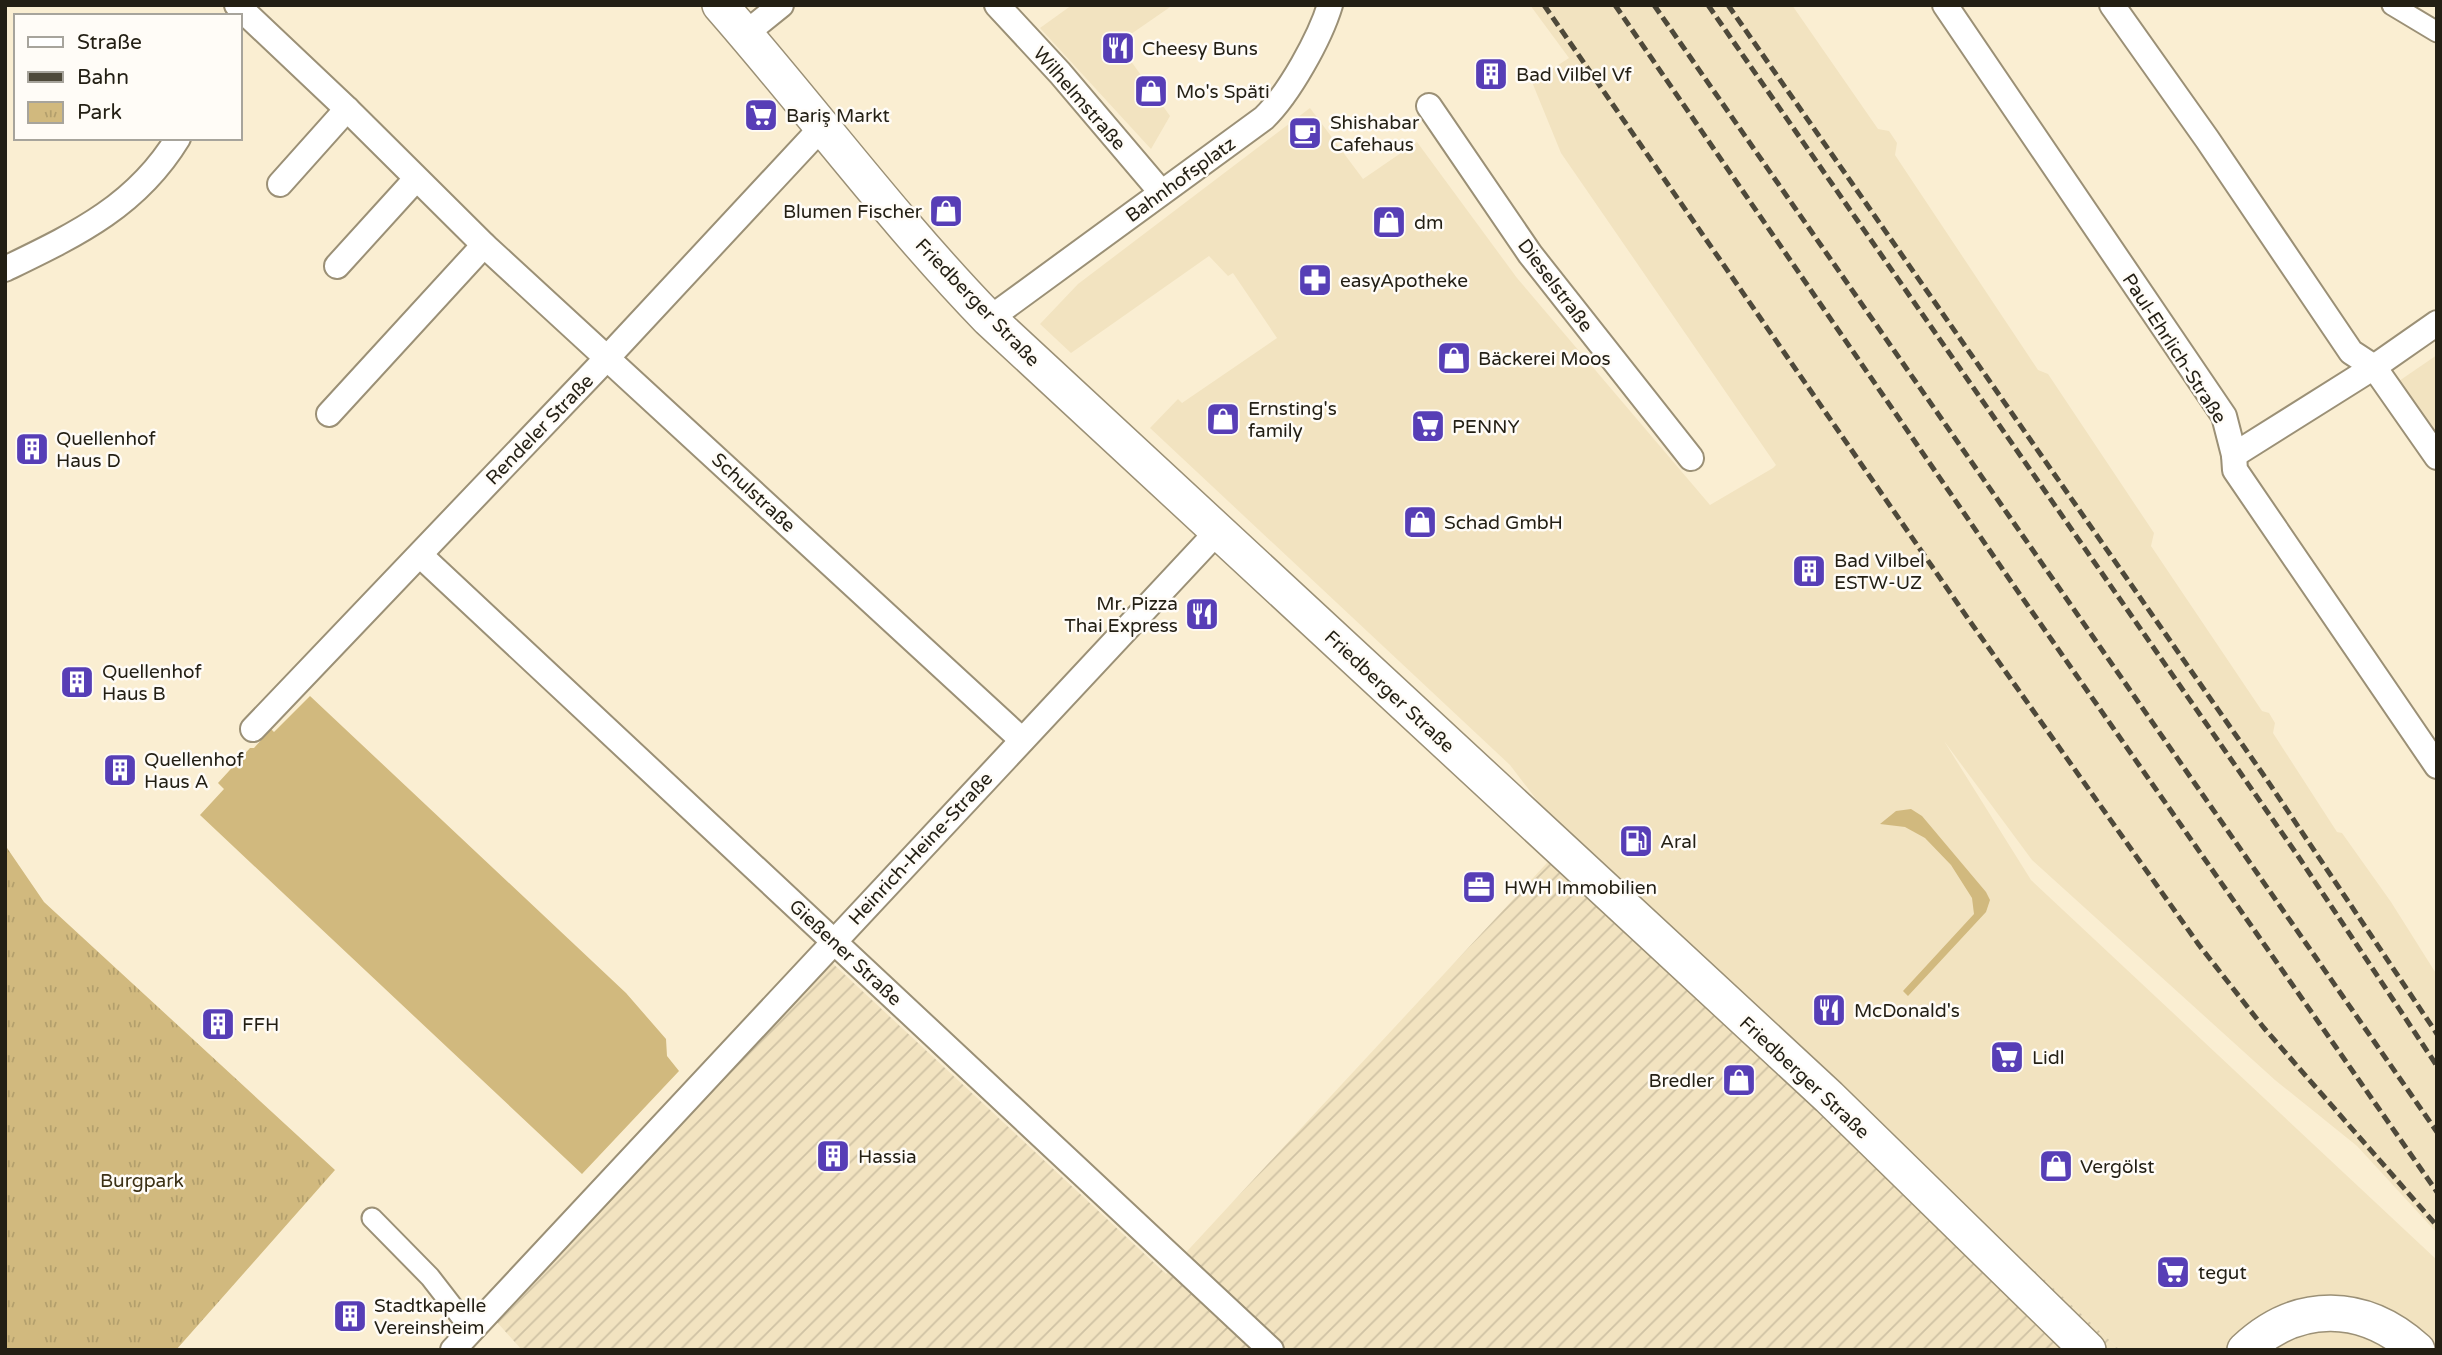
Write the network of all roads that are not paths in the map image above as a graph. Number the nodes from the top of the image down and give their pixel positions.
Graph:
1 (237, 5) edge
2 (720, 5) edge
3 (781, 5) edge
4 (997, 5) edge
5 (1330, 5) edge
6 (1945, 5) edge
7 (2112, 5) edge
8 (2392, 5) edge
9 (2437, 32) edge
10 (746, 34) junction
11 (1429, 106) dead end
12 (347, 109) junction
13 (823, 126) junction
14 (177, 140) edge
15 (416, 178) junction
16 (280, 184) dead end
17 (1161, 192) junction
18 (484, 245) junction
19 (337, 266) dead end
20 (5, 269) edge
21 (989, 319) junction
22 (2437, 323) edge
23 (608, 357) junction
24 (2374, 367) junction
25 (329, 414) dead end
26 (2234, 455) junction
27 (2437, 457) edge
28 (1691, 458) dead end
29 (1217, 532) junction
30 (420, 555) junction
31 (253, 729) dead end
32 (1022, 740) junction
33 (2437, 766) edge
34 (833, 941) junction
35 (372, 1218) dead end
36 (471, 1330) junction
37 (2084, 1348) edge
38 (453, 1350) edge
39 (1271, 1350) edge
40 (2245, 1350) edge
41 (2417, 1350) edge

1 - 12 street, Schulstraße
2 - 10 main road, Friedberger Straße
3 - 10 street
4 - 17 street, Wilhelmstraße
5 - 17 street, Bahnhofsplatz
6 - 26 street, Paul-Ehrlich-Straße
7 - 24 street
8 - 9 street
10 - 13 main road, Friedberger Straße
11 - 28 street, Dieselstraße
12 - 15 street, Schulstraße
12 - 16 street
13 - 21 main road, Friedberger Straße
13 - 23 street, Rendeler Straße
14 - 20 street
15 - 18 street, Schulstraße
15 - 19 street
17 - 21 street, Bahnhofsplatz
18 - 23 street, Schulstraße
18 - 25 street
21 - 29 main road, Friedberger Straße
22 - 24 street
23 - 30 street, Rendeler Straße
23 - 32 street, Schulstraße
24 - 26 street
24 - 27 street
26 - 33 street, Paul-Ehrlich-Straße
29 - 32 street, Heinrich-Heine-Straße
29 - 37 main road, Friedberger Straße
30 - 31 street, Rendeler Straße
30 - 34 street, Gießener Straße
32 - 34 street, Heinrich-Heine-Straße
34 - 36 street, Heinrich-Heine-Straße
34 - 39 street, Gießener Straße
35 - 36 street
36 - 38 street, Heinrich-Heine-Straße
40 - 41 main road

